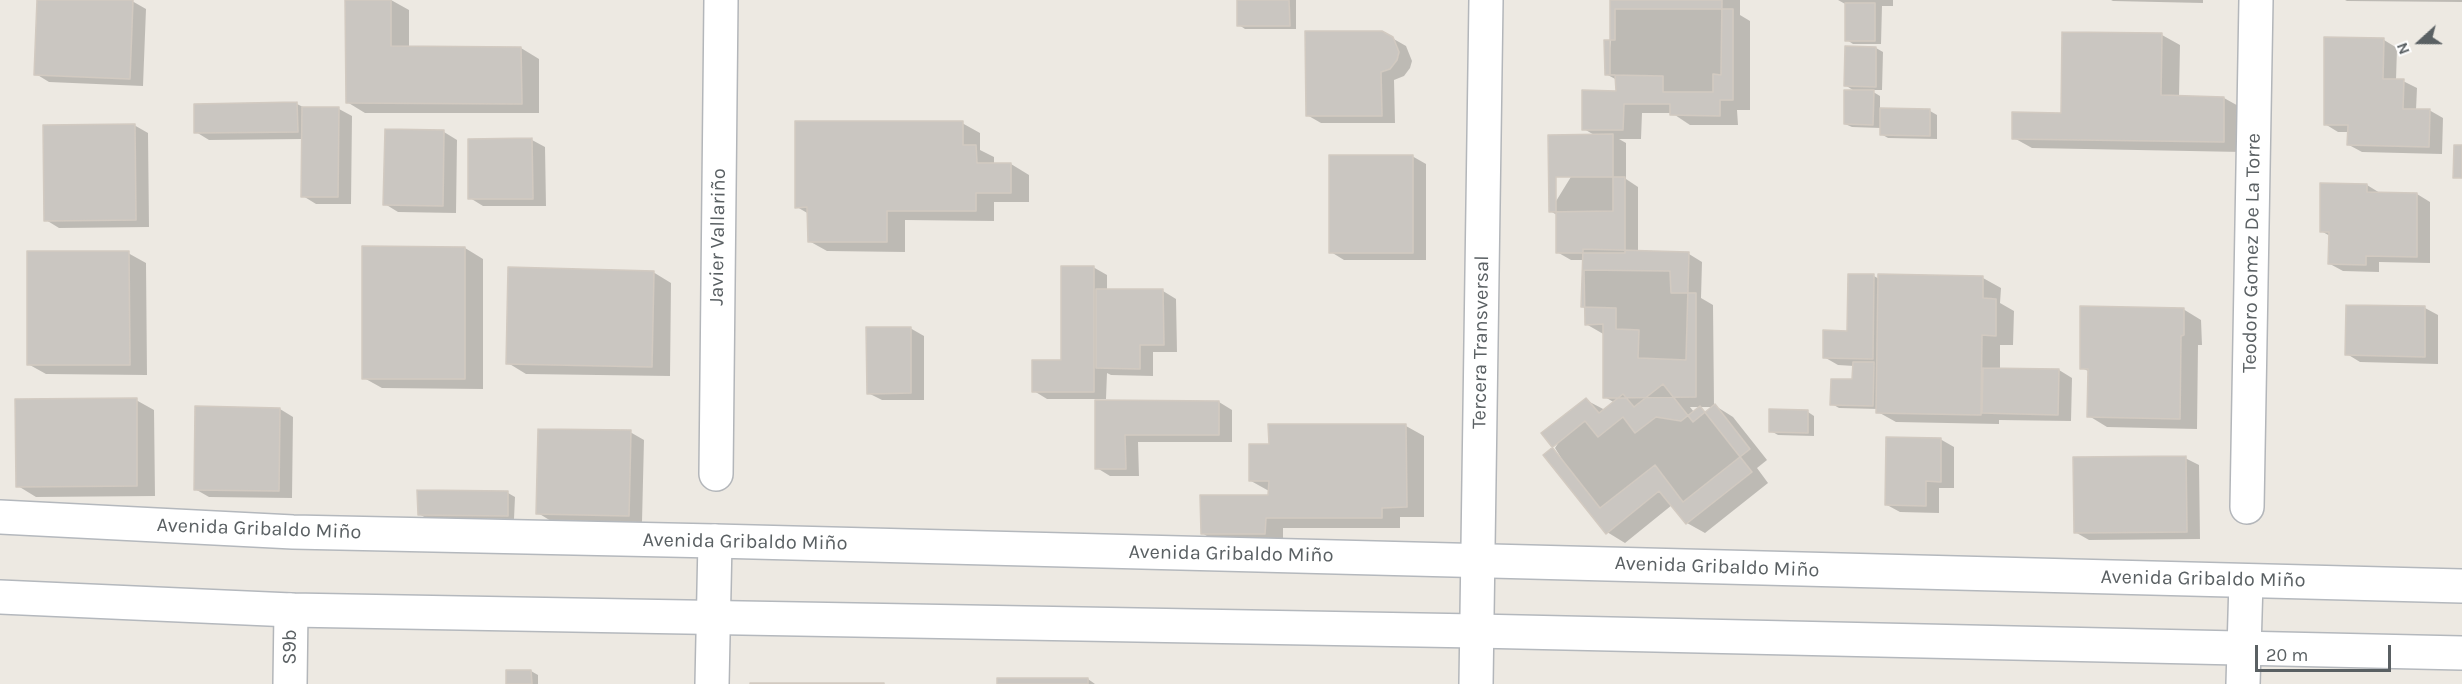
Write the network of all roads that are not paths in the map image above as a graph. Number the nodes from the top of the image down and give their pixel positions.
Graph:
1 (721, 0) edge
2 (1486, 0) edge
3 (2256, 0) edge
4 (716, 474) dead end
5 (2247, 507) dead end
6 (0, 517) edge
7 (715, 541) junction
8 (1477, 560) junction
9 (2246, 580) junction
10 (2462, 586) edge
11 (0, 597) edge
12 (291, 610) junction
13 (712, 618) junction
14 (1476, 631) junction
15 (2244, 649) junction
16 (2462, 653) edge
17 (290, 684) edge
18 (712, 684) edge
19 (1476, 684) edge
20 (2243, 684) edge

1 - 4 street, Javier Vallariño
2 - 8 street, Tercera Transversal
3 - 5 street, Teodoro Gomez De La Torre
6 - 7 street, Avenida Gribaldo Miño
7 - 8 street, Avenida Gribaldo Miño
7 - 13 street
8 - 9 street, Avenida Gribaldo Miño
8 - 14 street, Tercera Transversal
9 - 10 street, Avenida Gribaldo Miño
9 - 15 street
11 - 12 street
12 - 13 street
12 - 17 street, S9b
13 - 14 street
13 - 18 street
14 - 15 street
14 - 19 street, Tercera Transversal
15 - 16 street
15 - 20 street

